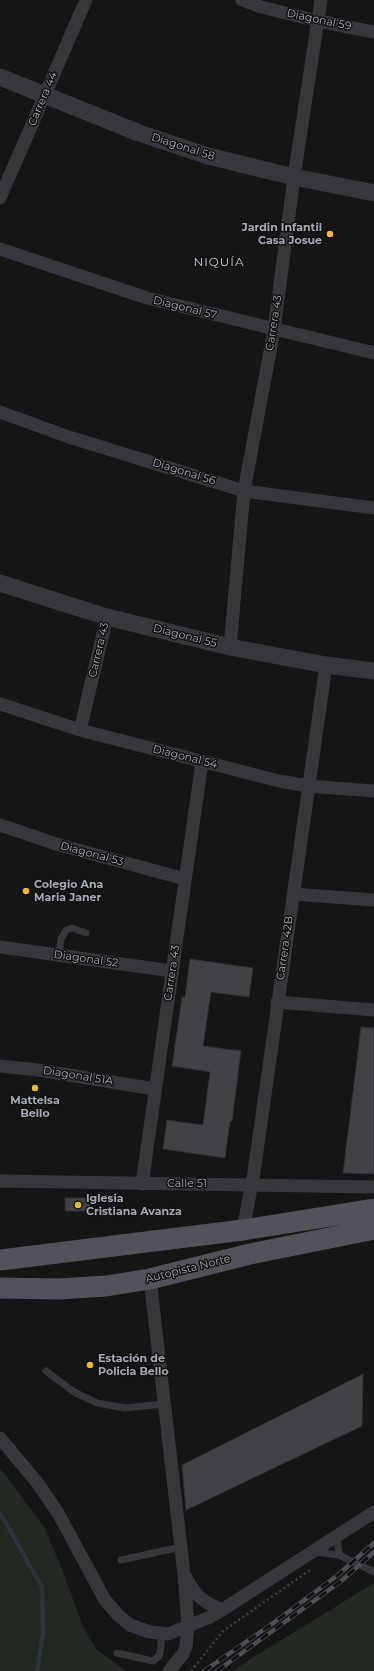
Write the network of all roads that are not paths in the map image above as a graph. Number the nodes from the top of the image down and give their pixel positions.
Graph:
1 (86, 0) edge
2 (242, 0) edge
3 (321, 0) edge
4 (318, 21) junction
5 (374, 32) edge
6 (0, 77) edge
7 (45, 95) junction
8 (294, 177) junction
9 (374, 193) edge
10 (0, 198) edge
11 (0, 248) edge
12 (274, 330) junction
13 (374, 353) edge
14 (0, 412) edge
15 (244, 490) junction
16 (374, 508) edge
17 (0, 583) edge
18 (107, 617) junction
19 (230, 647) junction
20 (326, 665) junction
21 (374, 670) edge
22 (0, 704) edge
23 (80, 730) junction
24 (202, 762) junction
25 (308, 786) junction
26 (374, 792) edge
27 (0, 825) edge
28 (185, 879) junction
29 (293, 894) junction
30 (374, 900) edge
31 (86, 933) dead end
32 (0, 947) edge
33 (59, 955) junction
34 (172, 970) junction
35 (277, 1002) junction
36 (374, 1010) edge
37 (0, 1066) edge
38 (155, 1089) junction
39 (0, 1181) edge
40 (142, 1184) junction
41 (252, 1184) junction
42 (374, 1187) edge
43 (374, 1209) edge
44 (374, 1229) edge
45 (243, 1230) junction
46 (0, 1260) edge
47 (150, 1279) junction
48 (0, 1288) edge
49 (46, 1371) dead end
50 (163, 1404) junction
51 (0, 1438) edge
52 (374, 1512) edge
53 (337, 1536) junction
54 (181, 1548) junction
55 (312, 1552) junction
56 (339, 1555) junction
57 (121, 1560) dead end
58 (374, 1572) edge
59 (184, 1574) junction
60 (222, 1610) junction
61 (188, 1626) junction
62 (161, 1633) junction
63 (117, 1653) dead end
64 (169, 1671) edge

1 - 7 street, Carrera 44
2 - 4 street, Diagonal 59
3 - 4 street, Carrera 43
4 - 5 street, Diagonal 59
4 - 8 street, Carrera 43
6 - 7 street, Diagonal 58
7 - 8 street, Diagonal 58
7 - 10 street, Carrera 44
8 - 9 street, Diagonal 58
8 - 12 street, Carrera 43
11 - 12 street, Diagonal 57
12 - 13 street, Diagonal 57
12 - 15 street, Carrera 43
14 - 15 street, Diagonal 56
15 - 16 street, Diagonal 56
15 - 19 street, Carrera 43
17 - 18 street, Diagonal 55
18 - 19 street, Diagonal 55
18 - 23 street, Carrera 43
19 - 20 street, Diagonal 55
20 - 21 street, Diagonal 55
20 - 25 street, Carrera 42B
22 - 23 street, Diagonal 54
23 - 24 street, Diagonal 54
24 - 25 street, Diagonal 54
24 - 28 street, Carrera 43
25 - 26 street, Diagonal 54
25 - 29 street, Carrera 42B
27 - 28 street, Diagonal 53
28 - 34 street, Carrera 43
29 - 30 street
29 - 35 street, Carrera 42B
31 - 33 lane
32 - 33 street, Diagonal 52
33 - 34 street, Diagonal 52
34 - 38 street, Carrera 43
35 - 36 street
35 - 41 street, Carrera 42B
37 - 38 street, Diagonal 51A
38 - 40 street, Carrera 43
39 - 40 street, Calle 51
40 - 41 street, Calle 51
41 - 42 street, Calle 51
41 - 45 street, Carrera 42B
43 - 45 main road
44 - 47 main road, Autopista Norte
45 - 46 main road
47 - 48 main road, Autopista Norte
47 - 50 street
49 - 50 lane
50 - 54 street
51 - 62 street
52 - 53 street
53 - 55 street
53 - 56 lane
54 - 57 lane
54 - 59 street
55 - 56 lane
55 - 60 street
56 - 58 lane
59 - 60 street
59 - 61 street
60 - 61 street
61 - 62 street
61 - 64 street
62 - 63 lane

